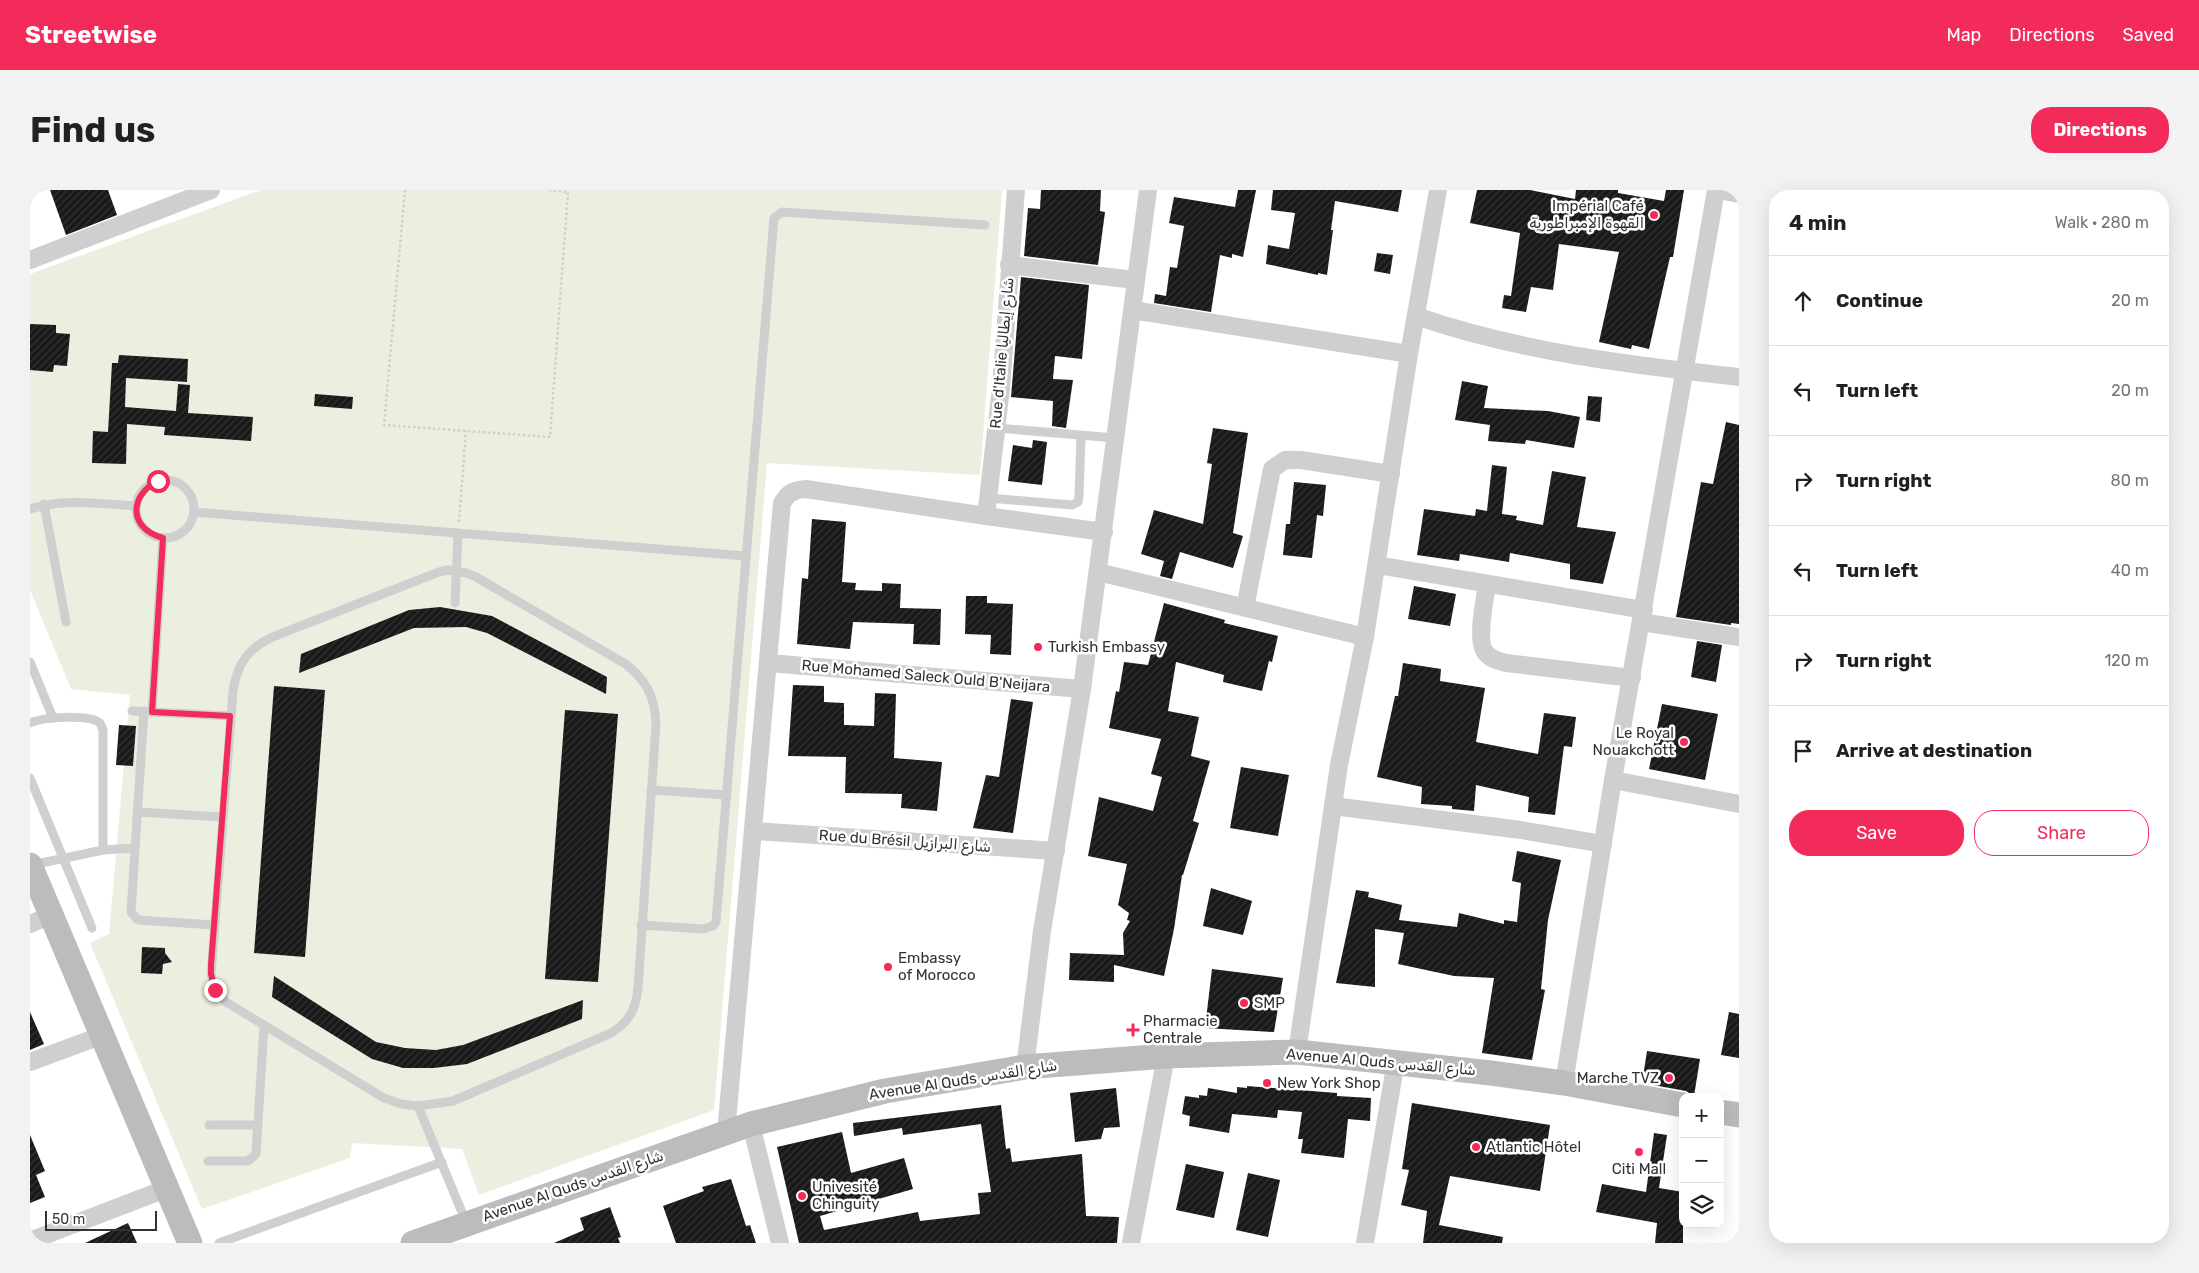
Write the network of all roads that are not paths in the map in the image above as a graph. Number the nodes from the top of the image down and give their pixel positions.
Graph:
1 (211, 190) edge
2 (1016, 190) edge
3 (1148, 190) edge
4 (1438, 190) edge
5 (1717, 190) edge
6 (1739, 194) edge
7 (985, 225) dead end
8 (30, 260) edge
9 (1009, 265) junction
10 (1135, 280) junction
11 (1132, 310) junction
12 (1416, 316) junction
13 (1409, 354) junction
14 (1685, 371) junction
15 (1739, 377) edge
16 (996, 428) junction
17 (1081, 436) junction
18 (1115, 438) junction
19 (1391, 474) junction
20 (988, 498) junction
21 (44, 504) junction
22 (137, 506) junction
23 (30, 508) edge
24 (194, 512) junction
25 (986, 516) junction
26 (1104, 532) junction
27 (458, 533) junction
28 (163, 538) junction
29 (746, 556) junction
30 (1377, 565) junction
31 (457, 570) junction
32 (1098, 572) junction
33 (1487, 584) junction
34 (455, 603) dead end
35 (1245, 608) junction
36 (1643, 616) junction
37 (66, 622) dead end
38 (1365, 637) junction
39 (1739, 637) edge
40 (30, 662) edge
41 (769, 663) junction
42 (1632, 678) junction
43 (1082, 689) junction
44 (132, 711) dead end
45 (148, 712) junction
46 (230, 716) junction
47 (54, 718) junction
48 (30, 723) edge
49 (30, 778) edge
50 (1613, 780) junction
51 (651, 790) junction
52 (727, 795) junction
53 (1739, 804) edge
54 (1333, 806) junction
55 (137, 812) junction
56 (222, 817) junction
57 (753, 831) junction
58 (1603, 844) junction
59 (136, 848) junction
60 (104, 850) junction
61 (1056, 852) junction
62 (63, 859) junction
63 (30, 866) edge
64 (41, 919) edge
65 (641, 924) junction
66 (214, 925) junction
67 (92, 928) dead end
68 (264, 1026) junction
69 (103, 1035) junction
70 (1297, 1052) junction
71 (1166, 1056) junction
72 (1396, 1061) junction
73 (30, 1062) edge
74 (1025, 1067) junction
75 (1564, 1083) junction
76 (1679, 1104) edge
77 (418, 1106) junction
78 (1724, 1113) edge
79 (1739, 1115) edge
80 (751, 1124) junction
81 (209, 1125) dead end
82 (258, 1125) junction
83 (726, 1133) junction
84 (208, 1161) dead end
85 (442, 1162) junction
86 (168, 1188) junction
87 (467, 1224) junction
88 (30, 1241) edge
89 (422, 1242) edge
90 (190, 1243) edge
91 (219, 1243) edge
92 (780, 1243) edge
93 (1131, 1243) edge
94 (1365, 1243) edge

1 - 8 street
2 - 9 street, Rue d'Italie شارع إيطاليا
3 - 10 street
4 - 12 street
5 - 6 street
5 - 14 street
7 - 29 lane
9 - 10 street
9 - 16 street, Rue d'Italie شارع إيطاليا
10 - 11 street
11 - 13 street
11 - 18 street
12 - 13 street
12 - 14 street
13 - 19 street
14 - 15 street
14 - 36 street
16 - 17 lane
16 - 20 street, Rue d'Italie شارع إيطاليا
17 - 18 lane
17 - 20 lane
18 - 26 street
19 - 30 street
19 - 35 street
20 - 25 street, Rue d'Italie شارع إيطاليا
21 - 22 lane
21 - 23 lane
21 - 37 lane
22 - 24 lane
22 - 28 lane
24 - 27 lane
24 - 28 lane
25 - 26 street
25 - 41 street
26 - 32 street
27 - 29 lane
27 - 31 lane
28 - 45 lane
29 - 52 lane
30 - 33 street
30 - 38 street
31 - 34 lane
31 - 46 lane
31 - 51 lane
32 - 35 street
32 - 43 street
33 - 36 street
33 - 42 street
35 - 38 street
36 - 39 street
36 - 42 street
38 - 54 street
40 - 47 lane
41 - 43 street, Rue Mohamed Saleck Ould B'Neijara
41 - 57 street
42 - 50 street
43 - 61 street
44 - 45 lane
45 - 46 lane
45 - 55 lane
46 - 56 lane
47 - 48 lane
47 - 60 lane
49 - 62 lane
50 - 53 street
50 - 58 street
51 - 52 lane
51 - 65 lane
52 - 65 lane
54 - 58 street
54 - 70 street
55 - 56 lane
55 - 59 lane
56 - 66 lane
57 - 61 street, Rue du Brésil شارع البرازيل
57 - 83 street
58 - 75 street
59 - 60 lane
59 - 66 lane
60 - 62 lane
61 - 74 street
62 - 63 lane
62 - 67 lane
63 - 64 street
64 - 69 street
65 - 77 lane
66 - 68 lane
68 - 77 lane
68 - 82 lane
69 - 73 street
69 - 86 street
70 - 71 street, Avenue Al Quds شارع القدس
70 - 72 street, Avenue Al Quds شارع القدس
71 - 74 street, Avenue Al Quds شارع القدس
71 - 93 street
72 - 75 street, Avenue Al Quds شارع القدس
72 - 94 street
74 - 80 street, Avenue Al Quds شارع القدس
75 - 76 street, Avenue Al Quds شارع القدس
77 - 85 lane
78 - 79 street
80 - 83 street, Avenue Al Quds شارع القدس
80 - 92 street
81 - 82 lane
82 - 84 lane
83 - 87 street, Avenue Al Quds شارع القدس
85 - 87 lane
85 - 91 lane
86 - 88 street
86 - 90 street
87 - 89 street, Avenue Al Quds شارع القدس

